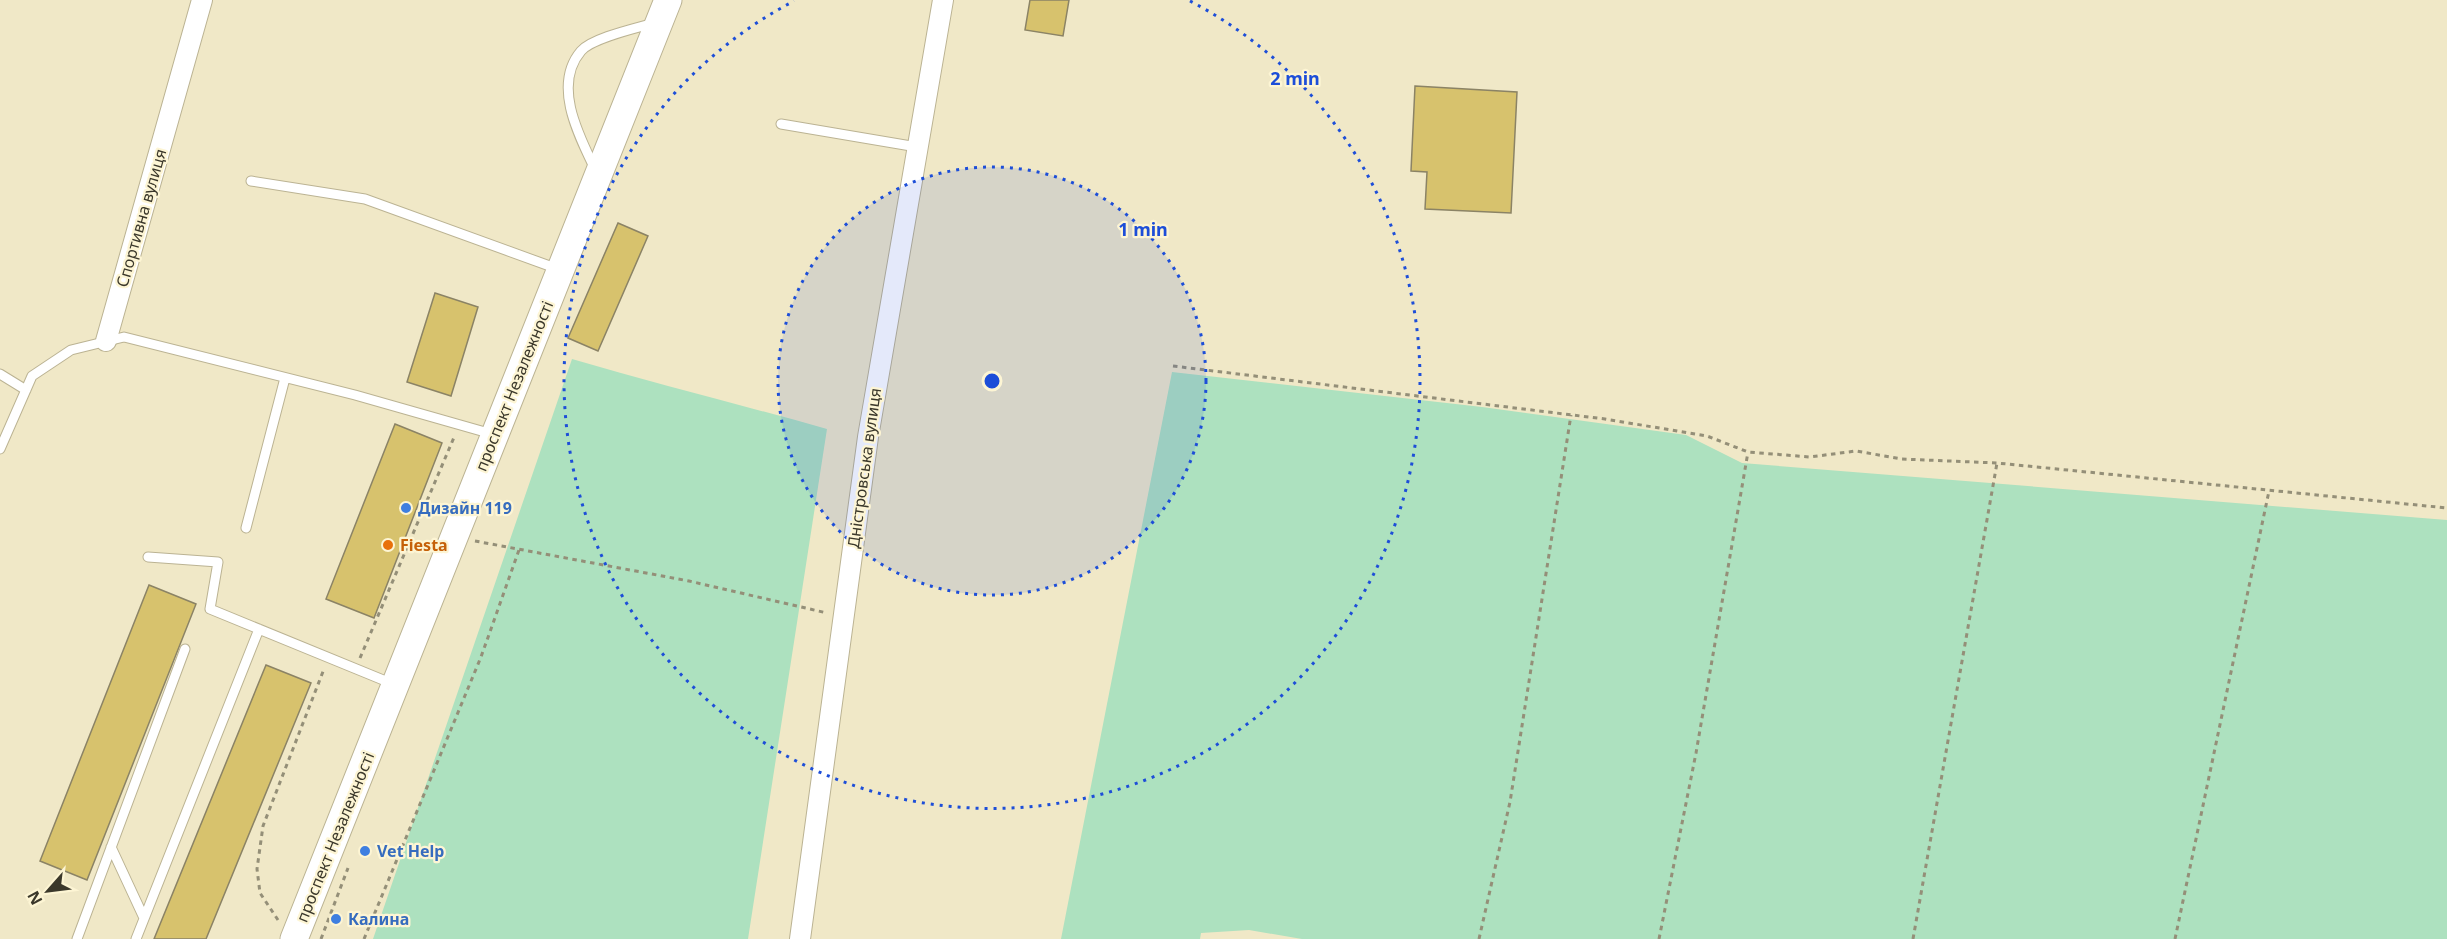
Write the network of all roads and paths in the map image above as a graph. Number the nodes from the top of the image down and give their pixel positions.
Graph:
1 (202, 0) edge
2 (943, 0) edge
3 (664, 11) edge
4 (781, 124) dead end
5 (917, 147) junction
6 (598, 176) junction
7 (251, 181) dead end
8 (561, 270) junction
9 (106, 341) junction
10 (1173, 366) dead end
11 (0, 374) edge
12 (285, 378) junction
13 (26, 390) junction
14 (1571, 415) junction
15 (459, 425) junction
16 (495, 435) junction
17 (0, 449) edge
18 (1748, 452) junction
19 (1997, 463) junction
20 (2269, 490) junction
21 (2447, 508) edge
22 (246, 528) dead end
23 (468, 540) dead end
24 (519, 550) junction
25 (148, 557) dead end
26 (843, 616) junction
27 (259, 629) junction
28 (185, 649) dead end
29 (329, 657) junction
30 (356, 668) junction
31 (396, 684) junction
32 (111, 847) junction
33 (144, 918) junction
34 (286, 930) edge
35 (77, 939) edge
36 (136, 939) edge
37 (364, 939) edge
38 (800, 939) edge
39 (1479, 939) edge
40 (1659, 939) edge
41 (1913, 939) edge
42 (2175, 939) edge

1 - 9 street, Спортивна вулиця
2 - 5 street, Дністровська вулиця
3 - 6 main road, проспект Незалежності
3 - 6 lane
4 - 5 lane
5 - 26 street, Дністровська вулиця
6 - 8 main road, проспект Незалежності
7 - 8 lane
8 - 16 main road, проспект Незалежності
9 - 12 lane
9 - 13 lane
10 - 14 path
11 - 13 lane
12 - 15 lane
12 - 22 lane
13 - 17 lane
14 - 18 path
14 - 39 path
15 - 16 lane
15 - 30 path
16 - 31 main road, проспект Незалежності
18 - 19 path
18 - 40 path
19 - 20 path
19 - 41 path
20 - 21 path
20 - 42 path
23 - 24 path
24 - 26 path
24 - 37 path
25 - 27 lane
26 - 38 street, Дністровська вулиця
27 - 29 lane
27 - 33 lane
28 - 32 lane
29 - 30 lane
29 - 34 path
30 - 31 lane
31 - 34 main road, проспект Незалежності
32 - 33 lane
32 - 35 lane
33 - 36 lane

